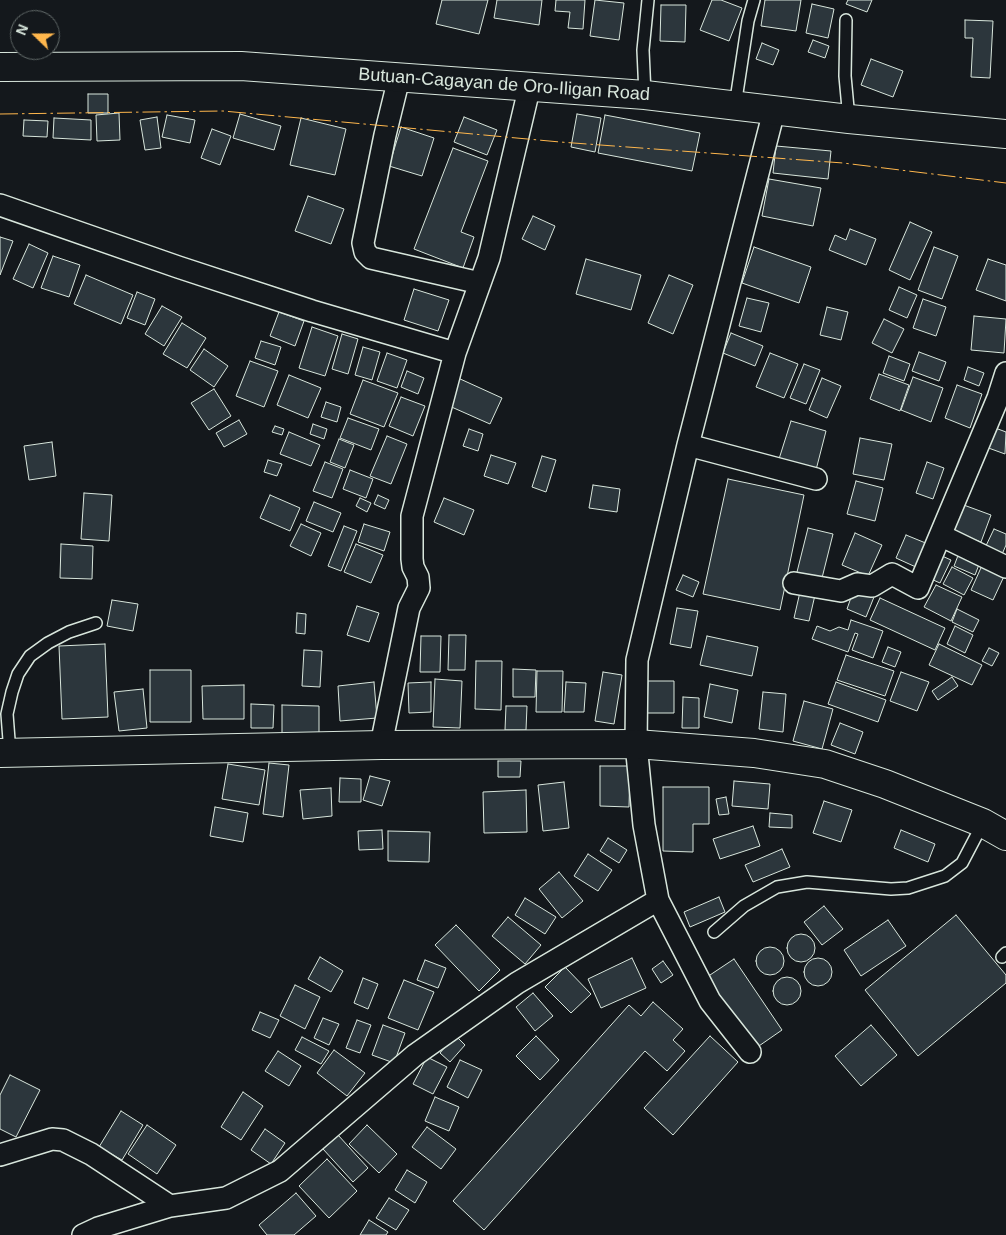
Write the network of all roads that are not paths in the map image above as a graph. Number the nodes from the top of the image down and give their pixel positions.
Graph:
1 (648, 0) edge
2 (754, 0) edge
3 (846, 20) dead end
4 (0, 67) edge
5 (399, 78) junction
6 (530, 85) junction
7 (645, 95) junction
8 (735, 106) junction
9 (774, 110) junction
10 (849, 119) junction
11 (1006, 134) edge
12 (0, 205) edge
13 (480, 283) junction
14 (455, 353) junction
15 (1006, 373) edge
16 (688, 445) junction
17 (816, 479) dead end
18 (942, 536) junction
19 (1006, 567) edge
20 (794, 583) dead end
21 (96, 624) dead end
22 (636, 744) junction
23 (381, 745) junction
24 (5, 753) edge
25 (983, 823) junction
26 (1006, 836) edge
27 (658, 900) junction
28 (714, 932) dead end
29 (750, 1052) dead end
30 (0, 1155) edge
31 (170, 1206) junction
32 (83, 1235) edge

1 - 7 lane
2 - 8 lane
3 - 10 lane
4 - 5 main road, Butuan-Cagayan de Oro-Iligan Road
5 - 6 main road, Butuan-Cagayan de Oro-Iligan Road
5 - 13 street
6 - 7 main road, Butuan-Cagayan de Oro-Iligan Road
6 - 13 street
7 - 8 main road, Butuan-Cagayan de Oro-Iligan Road
8 - 9 main road, Butuan-Cagayan de Oro-Iligan Road
9 - 10 main road, Butuan-Cagayan de Oro-Iligan Road
9 - 16 street
10 - 11 main road, Butuan-Cagayan de Oro-Iligan Road
12 - 14 street
13 - 14 street
14 - 23 street
15 - 18 street
16 - 17 street
16 - 22 street
18 - 19 street
18 - 20 street
21 - 24 lane
22 - 23 main road
22 - 25 main road
22 - 27 street
23 - 24 main road
25 - 26 main road
25 - 28 lane
27 - 29 street
27 - 31 street
30 - 31 street
31 - 32 street

